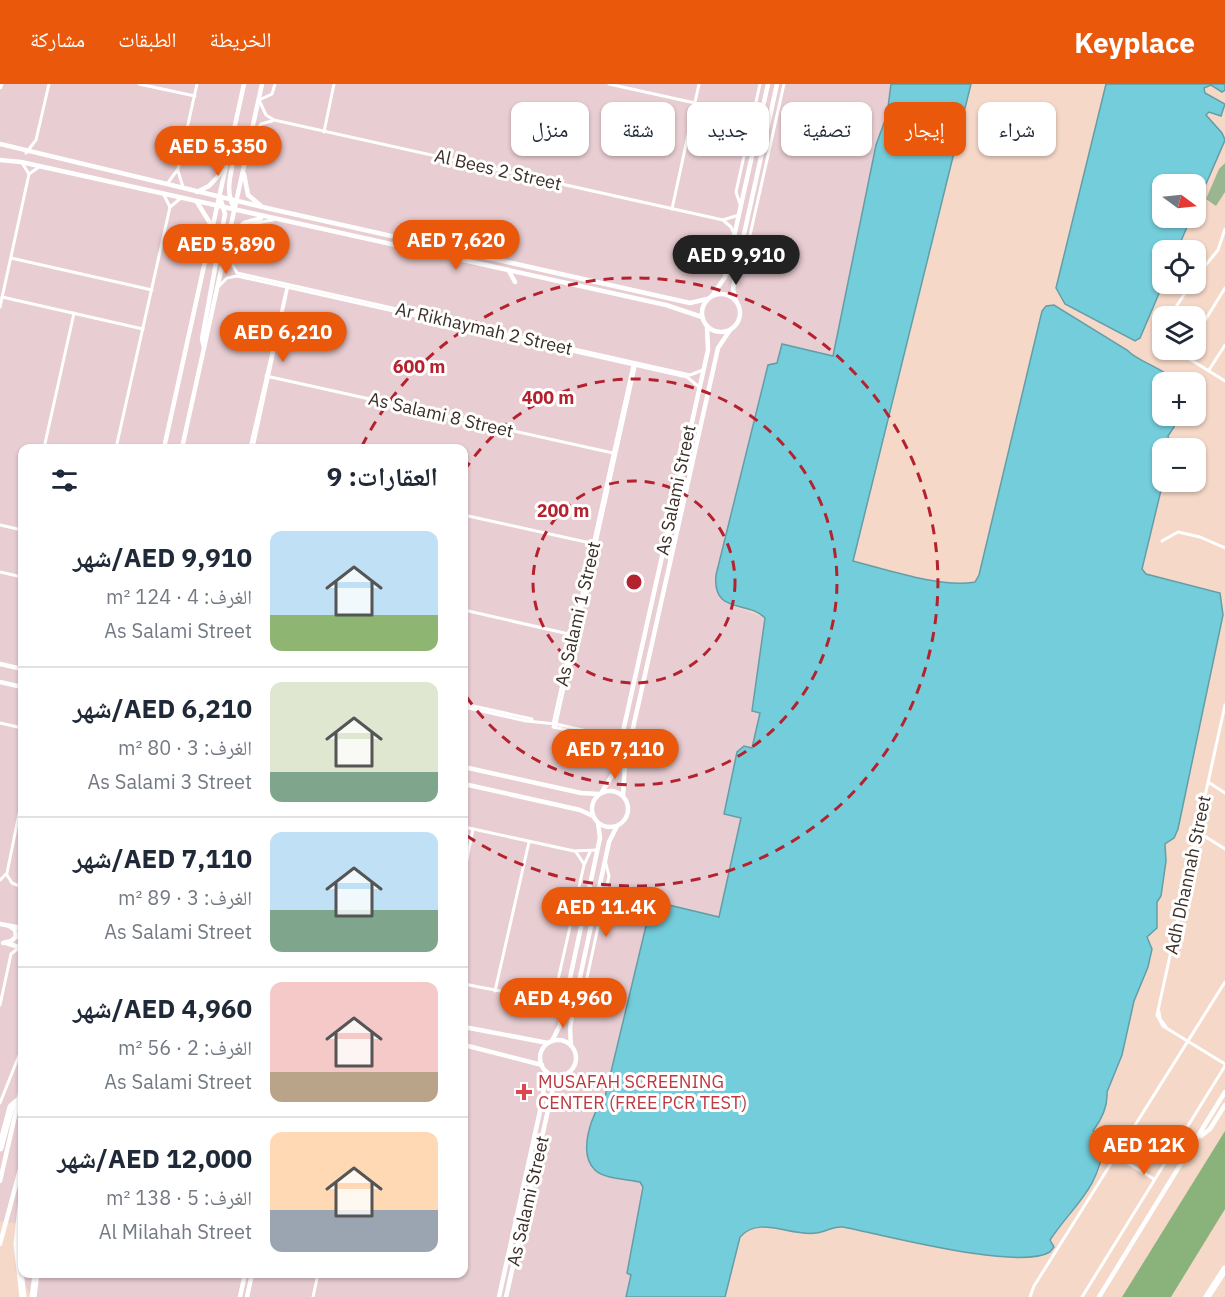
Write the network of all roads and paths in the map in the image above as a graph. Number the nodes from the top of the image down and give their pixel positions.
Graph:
1 (49, 84) edge
2 (139, 84) edge
3 (197, 84) edge
4 (244, 84) edge
5 (262, 84) edge
6 (275, 84) edge
7 (334, 84) edge
8 (609, 84) edge
9 (699, 84) edge
10 (760, 84) edge
11 (768, 84) edge
12 (777, 84) edge
13 (784, 84) edge
14 (195, 96) junction
15 (259, 100) junction
16 (690, 102) edge
17 (695, 102) edge
18 (274, 120) junction
19 (324, 132) junction
20 (233, 135) junction
21 (251, 136) junction
22 (36, 140) junction
23 (687, 140) edge
24 (0, 144) edge
25 (26, 153) junction
26 (44, 157) junction
27 (0, 160) edge
28 (21, 162) junction
29 (40, 167) junction
30 (226, 168) junction
31 (244, 168) junction
32 (178, 169) junction
33 (29, 174) junction
34 (166, 185) junction
35 (183, 189) junction
36 (197, 192) junction
37 (164, 194) junction
38 (220, 197) junction
39 (181, 198) junction
40 (230, 199) junction
41 (195, 201) junction
42 (237, 201) junction
43 (741, 205) junction
44 (219, 206) junction
45 (170, 207) junction
46 (225, 207) junction
47 (262, 207) junction
48 (672, 209) junction
49 (235, 210) junction
50 (739, 215) junction
51 (264, 217) junction
52 (273, 220) junction
53 (723, 220) junction
54 (213, 228) junction
55 (1225, 230) edge
56 (734, 234) junction
57 (228, 241) junction
58 (11, 258) junction
59 (1206, 265) edge
60 (737, 266) junction
61 (510, 271) junction
62 (515, 282) dead end
63 (219, 286) junction
64 (288, 286) junction
65 (1225, 288) edge
66 (152, 290) junction
67 (712, 296) junction
68 (2, 297) junction
69 (707, 299) junction
70 (736, 301) junction
71 (0, 307) edge
72 (74, 313) junction
73 (702, 317) junction
74 (1206, 319) edge
75 (706, 326) junction
76 (143, 328) junction
77 (730, 330) junction
78 (500, 334) junction
79 (1225, 345) edge
80 (205, 349) junction
81 (1193, 360) edge
82 (635, 364) junction
83 (703, 370) junction
84 (1209, 370) junction
85 (268, 376) junction
86 (1225, 381) edge
87 (699, 387) junction
88 (45, 444) edge
89 (117, 444) edge
90 (165, 444) edge
91 (183, 444) edge
92 (253, 444) edge
93 (615, 454) junction
94 (468, 516) edge
95 (0, 525) edge
96 (18, 530) edge
97 (1162, 542) dead end
98 (595, 544) junction
99 (1225, 548) edge
100 (0, 572) edge
101 (18, 576) edge
102 (468, 611) edge
103 (575, 635) junction
104 (0, 664) edge
105 (18, 668) edge
106 (0, 682) edge
107 (18, 686) edge
108 (1225, 705) edge
109 (468, 706) edge
110 (468, 706) edge
111 (0, 723) edge
112 (555, 725) junction
113 (18, 727) edge
114 (623, 731) junction
115 (619, 750) junction
116 (468, 768) edge
117 (1208, 783) junction
118 (468, 785) edge
119 (601, 793) junction
120 (1225, 793) edge
121 (623, 796) junction
122 (593, 816) junction
123 (18, 818) edge
124 (598, 823) junction
125 (617, 826) junction
126 (468, 828) edge
127 (473, 830) junction
128 (1198, 832) junction
129 (529, 842) junction
130 (1225, 849) edge
131 (597, 850) junction
132 (574, 851) junction
133 (590, 852) junction
134 (468, 854) edge
135 (584, 865) junction
136 (6, 873) junction
137 (0, 880) edge
138 (18, 886) edge
139 (0, 924) edge
140 (9, 926) junction
141 (18, 927) edge
142 (1, 942) edge
143 (18, 946) edge
144 (18, 949) edge
145 (1225, 982) edge
146 (2, 983) edge
147 (468, 985) edge
148 (495, 991) junction
149 (555, 993) junction
150 (539, 1001) junction
151 (0, 1005) edge
152 (556, 1007) junction
153 (562, 1014) junction
154 (468, 1028) edge
155 (1189, 1041) junction
156 (550, 1042) junction
157 (468, 1046) edge
158 (571, 1046) junction
159 (18, 1058) edge
160 (542, 1065) junction
161 (1225, 1065) edge
162 (546, 1071) junction
163 (564, 1074) junction
164 (6, 1089) junction
165 (1225, 1092) edge
166 (0, 1093) edge
167 (18, 1101) edge
168 (0, 1103) edge
169 (18, 1104) edge
170 (1225, 1105) edge
171 (1207, 1120) junction
172 (1212, 1126) junction
173 (1199, 1137) junction
174 (0, 1148) edge
175 (1116, 1156) junction
176 (18, 1177) edge
177 (1154, 1179) junction
178 (0, 1180) edge
179 (18, 1235) edge
180 (0, 1244) edge
181 (18, 1253) edge
182 (1225, 1269) edge
183 (21, 1278) edge
184 (35, 1278) edge
185 (244, 1278) edge
186 (251, 1278) edge
187 (317, 1278) edge
188 (1208, 1295) edge
189 (23, 1297) edge
190 (33, 1297) edge
191 (240, 1297) edge
192 (247, 1297) edge
193 (313, 1297) edge
194 (500, 1297) edge
195 (506, 1297) edge
196 (1030, 1297) edge
197 (1082, 1297) edge
198 (1099, 1297) edge

1 - 22 street
2 - 14 street
3 - 14 street
4 - 20 street
5 - 15 street
6 - 15 street
7 - 19 street
8 - 16 street
9 - 17 street
10 - 43 street
11 - 43 street
12 - 60 street
13 - 60 street
14 - 32 street
15 - 18 street
15 - 21 street
18 - 19 street, Al Bees 2 Street
18 - 21 street
19 - 48 street, Al Bees 2 Street
20 - 30 street
20 - 40 street
21 - 31 street
22 - 25 street
22 - 26 street
23 - 48 street
24 - 25 street
25 - 26 street
26 - 34 street
27 - 28 street
28 - 29 street
28 - 33 street
29 - 33 street
29 - 37 street
30 - 36 street
30 - 38 street
31 - 42 street
31 - 47 street
32 - 34 street
32 - 35 street
33 - 58 street
34 - 35 street
35 - 36 street
36 - 38 street
37 - 39 street
37 - 45 street
38 - 40 street
38 - 44 street
38 - 46 street
39 - 41 street
39 - 45 street
40 - 42 street
40 - 49 street
41 - 44 street
41 - 54 street
42 - 47 street
42 - 49 street
43 - 50 street
44 - 46 street
44 - 54 street
45 - 66 street
46 - 49 street
46 - 80 street
47 - 69 street
48 - 53 street, Al Bees 2 Street
49 - 51 street
49 - 57 street
50 - 53 street, Al Bees 2 Street
50 - 56 street
51 - 52 street
51 - 57 street
52 - 61 street
52 - 64 street, Ar Rikhaymah 2 Street
53 - 56 street
54 - 90 street
55 - 59 street
56 - 67 street
57 - 63 street
58 - 66 street
58 - 68 street
60 - 70 street
61 - 62 street
61 - 73 street
63 - 64 street, Ar Rikhaymah 2 Street
63 - 80 street
64 - 78 street, Ar Rikhaymah 2 Street
64 - 78 street, Ar Rikhaymah 2 Street
64 - 85 street
65 - 74 street
66 - 76 street
67 - 69 street
67 - 70 street
68 - 71 street
68 - 72 street
69 - 73 street
70 - 77 street
72 - 76 street
72 - 88 street
73 - 75 street
75 - 77 street
75 - 83 street, As Salami Street
76 - 89 street
77 - 121 street, As Salami Street
78 - 82 street, Ar Rikhaymah 2 Street
79 - 84 street
80 - 91 street
81 - 84 street
82 - 83 street
82 - 87 street, Ar Rikhaymah 2 Street
82 - 93 street, As Salami 1 Street
83 - 87 street, As Salami Street
84 - 86 street
85 - 92 street
85 - 93 street, As Salami 8 Street
87 - 114 street, As Salami Street
93 - 98 street, As Salami 1 Street
94 - 98 street
95 - 96 street
97 - 99 street
98 - 103 street, As Salami 1 Street
100 - 101 street
102 - 103 street
103 - 112 street, As Salami 1 Street
104 - 105 street
106 - 107 street
108 - 117 street, Adh Dhannah Street
109 - 112 street
110 - 112 street
111 - 113 street
112 - 114 street
112 - 115 street
114 - 115 street, As Salami Street
115 - 119 street, As Salami Street
116 - 119 street
117 - 120 street
117 - 128 street, Adh Dhannah Street
118 - 122 street
119 - 121 street
119 - 122 street
121 - 125 street
122 - 124 street
123 - 136 street
124 - 125 street
124 - 131 street
125 - 158 street
126 - 127 street
127 - 129 street
127 - 134 street
128 - 130 street
128 - 155 street, Adh Dhannah Street
129 - 132 street
129 - 148 street
131 - 133 street
131 - 153 street
132 - 133 street
132 - 135 street
133 - 135 street
135 - 149 street
136 - 137 street
136 - 138 street
139 - 140 street
140 - 141 street
140 - 142 street
142 - 143 street
144 - 146 street
145 - 155 street
146 - 151 street
147 - 148 street
148 - 150 street
149 - 150 street
149 - 152 street
150 - 152 street
152 - 153 street
153 - 156 street
154 - 156 street
155 - 161 street, Adh Dhannah Street
155 - 175 street
156 - 158 street
156 - 160 street
157 - 160 street
158 - 163 street
159 - 164 street
160 - 162 street
161 - 177 street
162 - 163 street
162 - 194 street, As Salami Street
163 - 195 street, As Salami Street
164 - 166 street
164 - 168 street
165 - 171 street
167 - 174 highway
169 - 178 street
170 - 172 street
171 - 172 street
171 - 173 street
172 - 173 street
173 - 198 street
175 - 177 street
175 - 196 street
176 - 180 street
177 - 197 street
179 - 181 highway
182 - 188 highway
183 - 189 highway
184 - 190 highway
185 - 191 street
186 - 192 street
187 - 193 street

